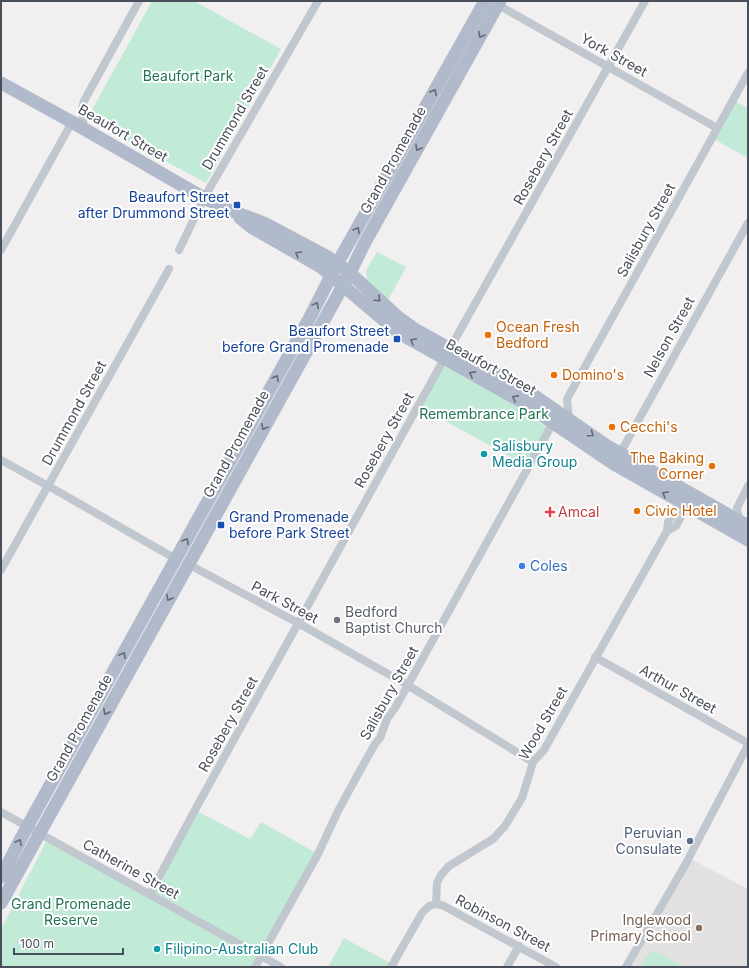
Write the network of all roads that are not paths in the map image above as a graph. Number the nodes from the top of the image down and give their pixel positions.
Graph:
1 (139, 1) edge
2 (318, 1) edge
3 (485, 1) edge
4 (645, 1) edge
5 (499, 3) edge
6 (608, 67) junction
7 (748, 73) edge
8 (1, 83) edge
9 (78, 125) junction
10 (717, 128) junction
11 (204, 198) junction
12 (229, 210) junction
13 (264, 223) junction
14 (748, 223) edge
15 (346, 249) junction
16 (1, 250) edge
17 (179, 250) dead end
18 (169, 269) dead end
19 (334, 269) junction
20 (350, 273) junction
21 (343, 284) junction
22 (330, 306) junction
23 (384, 321) junction
24 (447, 354) junction
25 (567, 399) junction
26 (547, 404) junction
27 (560, 418) junction
28 (617, 459) junction
29 (1, 460) edge
30 (48, 485) junction
31 (748, 486) edge
32 (690, 492) junction
33 (683, 504) junction
34 (744, 524) edge
35 (748, 540) edge
36 (176, 559) junction
37 (188, 564) junction
38 (1, 570) edge
39 (298, 623) junction
40 (595, 657) junction
41 (408, 685) junction
42 (748, 744) edge
43 (533, 762) junction
44 (1, 812) edge
45 (27, 827) junction
46 (39, 834) junction
47 (1, 877) edge
48 (150, 894) junction
49 (1, 903) edge
50 (436, 904) junction
51 (519, 946) junction
52 (248, 949) dead end
53 (262, 956) junction
54 (255, 967) edge
55 (281, 967) edge
56 (391, 967) edge
57 (507, 967) edge
58 (556, 967) edge
59 (626, 967) edge

1 - 9 street
2 - 11 street, Drummond Street
15 -> 3 main road, Grand Promenade
4 - 6 street, Rosebery Street
5 - 6 street, York Street
5 -> 20 main road, Grand Promenade
6 - 10 street, York Street
6 - 24 street, Rosebery Street
7 - 10 street, Salisbury Street
8 - 9 main road, Beaufort Street
9 - 11 main road, Beaufort Street
9 - 16 street
10 - 25 street, Salisbury Street
11 - 12 main road, Beaufort Street
11 - 17 street, Drummond Street
12 - 13 main road, Beaufort Street
19 -> 12 main road, Beaufort Street
13 - 15 main road
13 - 19 main road, Beaufort Street
14 - 28 street, Nelson Street
15 - 19 main road, Grand Promenade
18 - 30 street, Drummond Street
19 - 20 main road, Beaufort Street
19 - 21 main road, Beaufort Street
36 -> 19 main road, Grand Promenade
20 - 21 main road, Grand Promenade
20 -> 24 main road, Beaufort Street
21 - 22 main road, Grand Promenade
21 - 23 main road, Beaufort Street
22 - 23 main road
22 -> 37 main road, Grand Promenade
24 -> 23 main road, Beaufort Street
24 - 26 main road, Beaufort Street
27 -> 24 main road, Beaufort Street
24 - 39 street, Rosebery Street
25 - 26 street
25 - 27 street
26 - 27 main road, Beaufort Street
27 - 28 main road, Beaufort Street
27 - 41 street, Salisbury Street
28 - 32 main road, Beaufort Street
33 -> 28 main road, Beaufort Street
29 - 30 street
30 - 36 street
30 - 38 street, Drummond Street
31 - 34 street
32 - 33 street, Wood Street
32 - 34 main road, Beaufort Street
33 - 35 main road, Beaufort Street
33 - 40 street, Wood Street
45 -> 36 main road, Grand Promenade
37 - 39 street, Park Street
37 -> 46 main road, Grand Promenade
39 - 41 street, Park Street
39 - 48 street, Rosebery Street
40 - 42 street, Arthur Street
40 - 43 street, Wood Street
41 - 43 street, Park Street
41 - 53 street, Salisbury Street
42 - 59 street
43 - 50 street, Wood Street
44 - 45 street, Catherine Street
45 - 46 street, Catherine Street
47 -> 45 main road, Grand Promenade
46 - 48 street, Catherine Street
46 - 49 main road, Grand Promenade
48 - 52 street, Catherine Street
50 - 51 street, Robinson Street
50 - 56 street
51 - 57 street
51 - 58 street, Robinson Street
53 - 54 street, Salisbury Street
53 - 55 street

